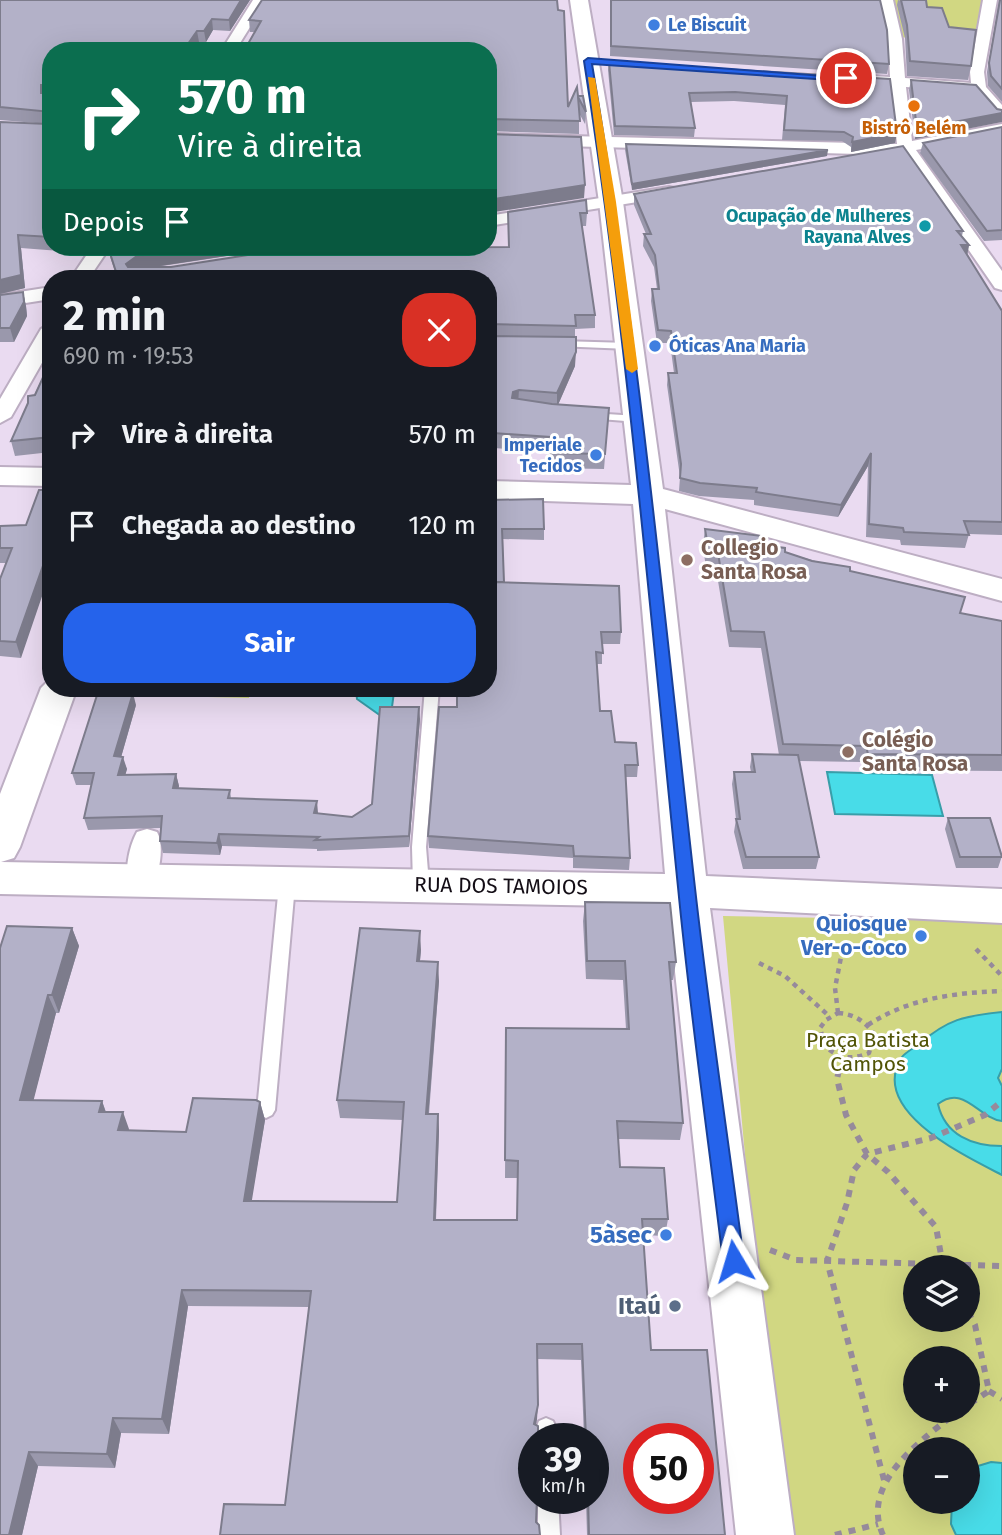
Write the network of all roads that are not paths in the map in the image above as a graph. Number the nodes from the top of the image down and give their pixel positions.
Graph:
1 (260, 0) edge
2 (579, 0) edge
3 (886, 0) edge
4 (990, 0) edge
5 (234, 42) edge
6 (830, 77) edge
7 (897, 82) junction
8 (979, 88) junction
9 (1002, 114) edge
10 (1002, 129) edge
11 (497, 139) edge
12 (601, 143) junction
13 (783, 148) junction
14 (907, 149) junction
15 (886, 150) junction
16 (824, 164) edge
17 (799, 170) edge
18 (680, 190) edge
19 (611, 202) junction
20 (497, 220) edge
21 (1002, 284) edge
22 (42, 294) edge
23 (0, 301) edge
24 (552, 344) edge
25 (42, 345) edge
26 (629, 346) junction
27 (575, 415) edge
28 (0, 417) edge
29 (638, 419) junction
30 (0, 476) edge
31 (42, 477) edge
32 (497, 489) edge
33 (648, 495) junction
34 (1002, 590) edge
35 (56, 697) edge
36 (431, 697) edge
37 (147, 840) dead end
38 (0, 847) edge
39 (0, 878) edge
40 (141, 881) junction
41 (421, 884) junction
42 (287, 885) junction
43 (687, 891) junction
44 (1002, 906) edge
45 (266, 1110) dead end
46 (548, 1514) edge
47 (548, 1535) edge
48 (765, 1535) edge

1 - 5 street
2 - 12 main road
3 - 7 street
4 - 8 street
6 - 7 street
7 - 8 street
7 - 14 street
8 - 9 street
10 - 14 street
11 - 12 street
12 - 13 street
12 - 19 main road
13 - 15 street
13 - 17 street
14 - 15 street
14 - 21 street
15 - 16 street
18 - 19 street
19 - 20 street
19 - 26 main road
22 - 23 street
24 - 26 lane
25 - 28 street
26 - 29 main road
27 - 29 lane
29 - 33 main road
30 - 31 main road
32 - 33 main road
33 - 34 main road
33 - 43 main road
35 - 38 main road
36 - 41 lane
37 - 40 street
39 - 40 main road, RUA DOS TAMOIOS
40 - 42 main road, RUA DOS TAMOIOS
41 - 42 main road, RUA DOS TAMOIOS
41 - 43 main road, RUA DOS TAMOIOS
42 - 45 lane
43 - 44 main road, RUA DOS TAMOIOS
43 - 48 main road
46 - 47 lane

